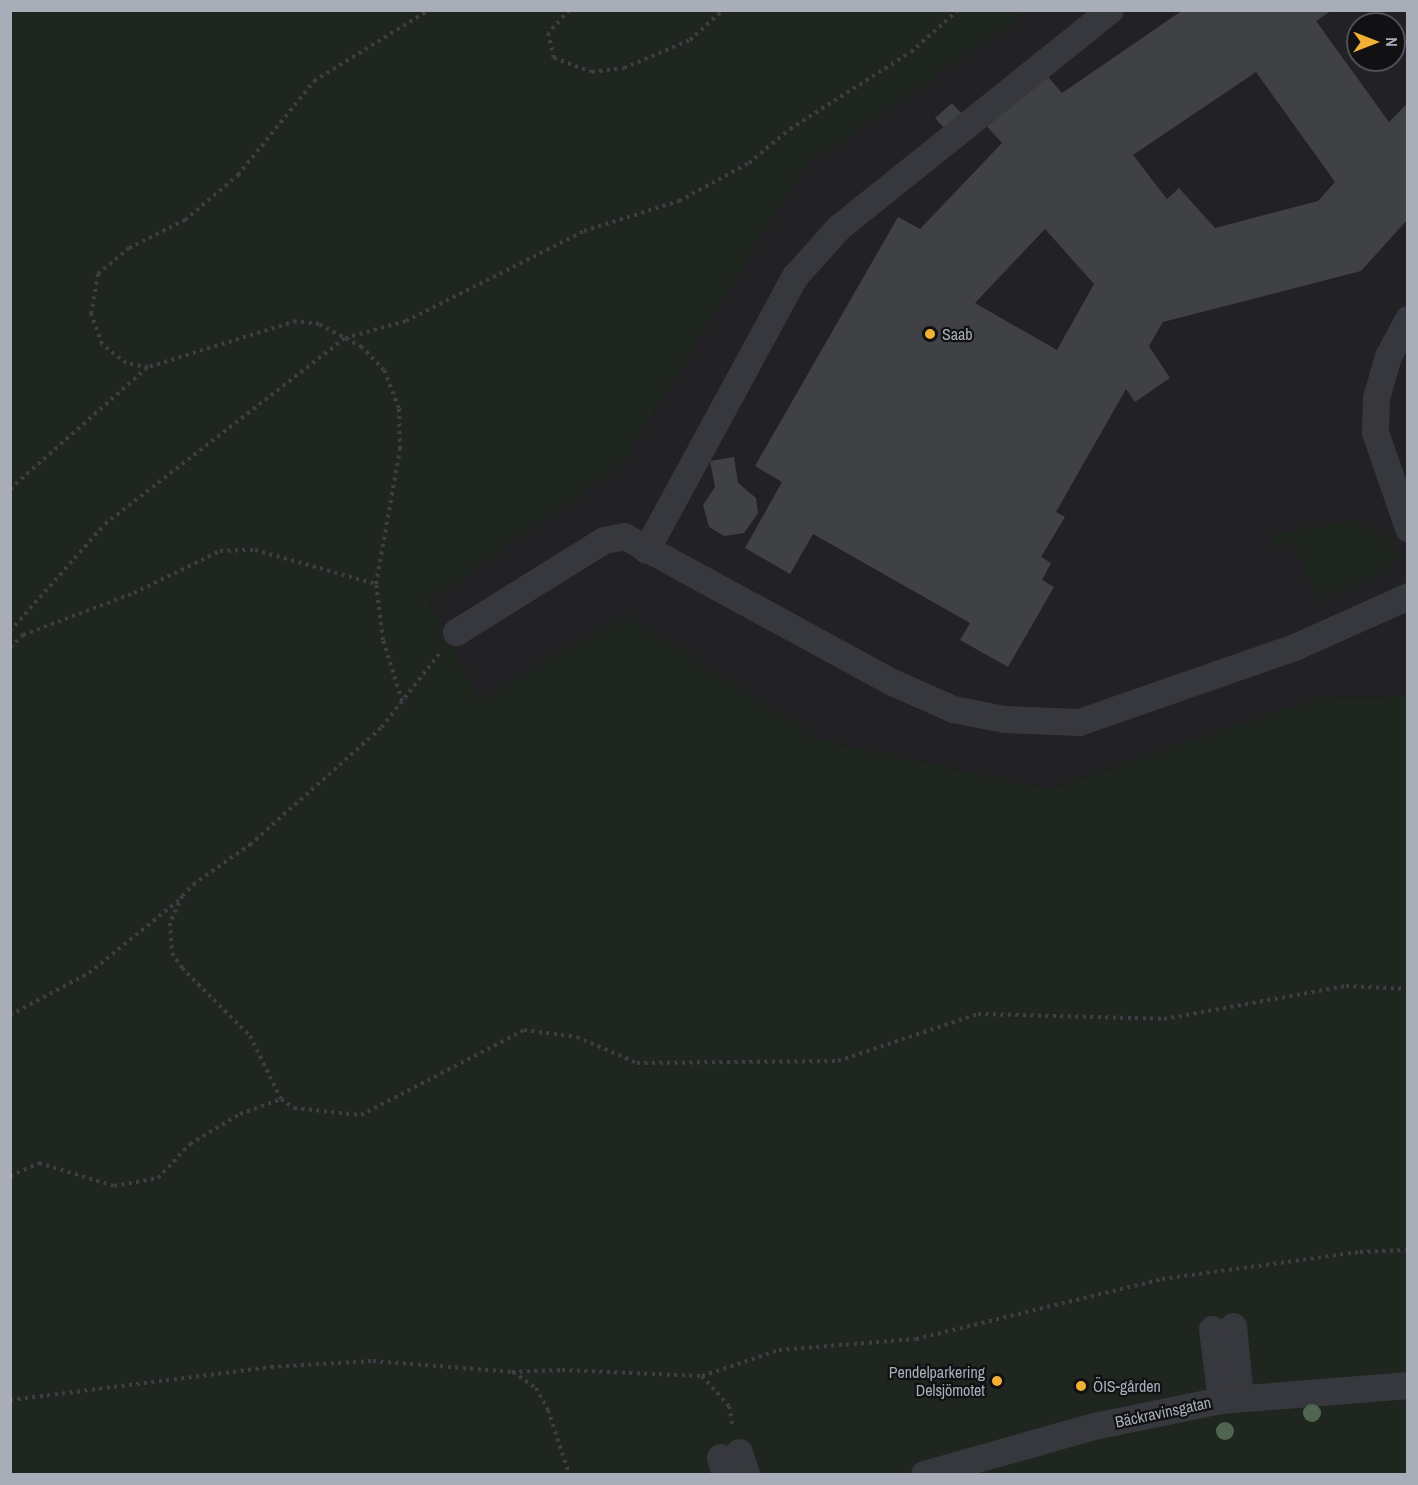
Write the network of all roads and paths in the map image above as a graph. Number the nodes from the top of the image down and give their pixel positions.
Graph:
1 (429, 10) edge
2 (568, 10) edge
3 (723, 10) edge
4 (958, 10) edge
5 (1110, 10) edge
6 (1407, 319) edge
7 (345, 338) junction
8 (148, 367) junction
9 (10, 489) edge
10 (1407, 528) edge
11 (646, 550) junction
12 (376, 584) junction
13 (1407, 596) edge
14 (10, 631) edge
15 (456, 632) joint
16 (10, 647) edge
17 (402, 701) junction
18 (183, 896) junction
19 (1407, 988) edge
20 (10, 1015) edge
21 (281, 1100) junction
22 (10, 1176) edge
23 (1407, 1250) edge
24 (1223, 1328) dead end
25 (512, 1371) junction
26 (702, 1376) junction
27 (1407, 1385) edge
28 (1230, 1399) junction
29 (10, 1400) edge
30 (1005, 1463) edge
31 (732, 1464) edge
32 (569, 1474) edge
33 (924, 1474) edge

1 - 8 path
2 - 3 path
4 - 7 path
5 - 11 street
6 - 10 street
7 - 8 path
7 - 12 path
7 - 14 path
8 - 9 path
11 - 13 street
11 - 15 street
12 - 16 path
12 - 17 path
15 - 17 path
17 - 18 path
18 - 20 path
18 - 21 path
19 - 21 path
21 - 22 path
23 - 26 path
24 - 28 street
25 - 26 path
25 - 29 path
25 - 32 path
26 - 31 path
27 - 28 street, Bäckravinsgatan
28 - 30 street, Bäckravinsgatan
30 - 33 street, Bäckravinsgatan

